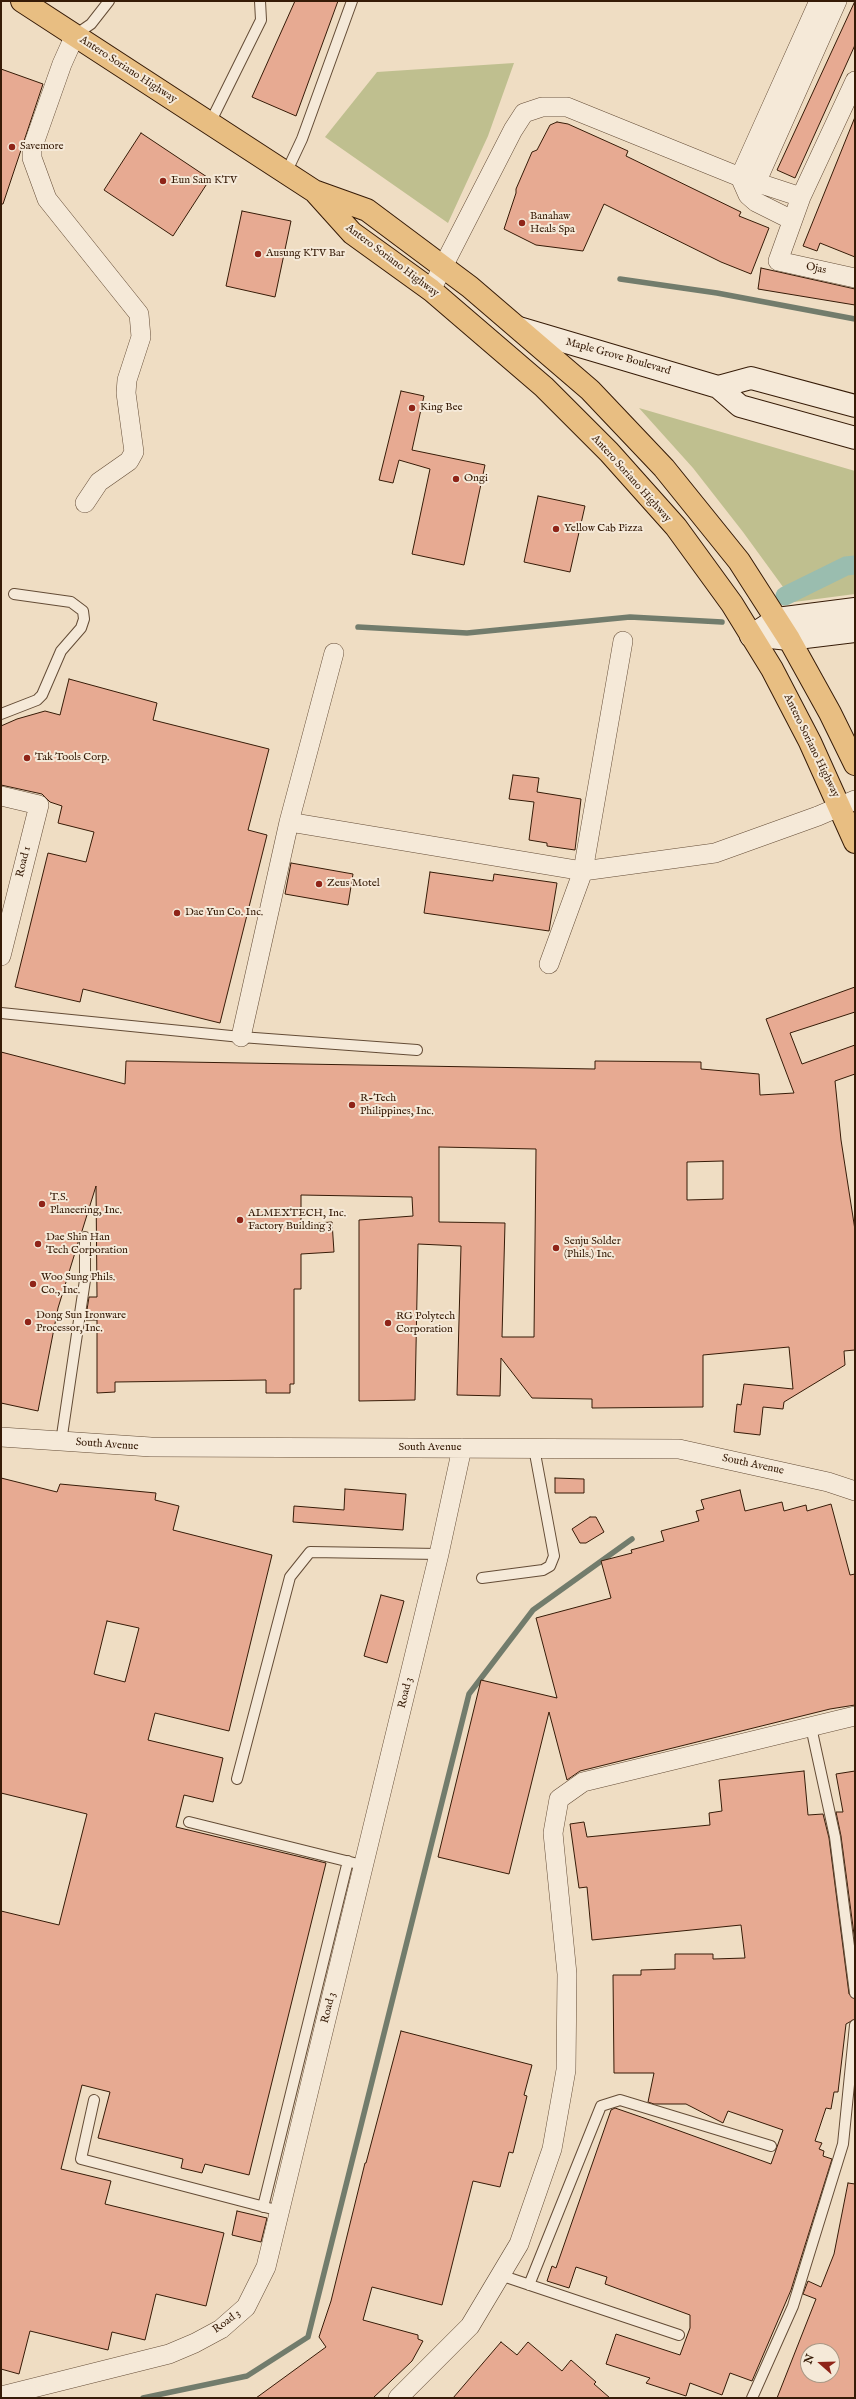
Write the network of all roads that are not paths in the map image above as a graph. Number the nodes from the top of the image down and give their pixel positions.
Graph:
1 (22, 1) edge
2 (109, 1) edge
3 (260, 1) edge
4 (352, 1) edge
5 (819, 1) edge
6 (837, 1) edge
7 (75, 35) junction
8 (855, 81) edge
9 (210, 123) junction
10 (286, 173) junction
11 (748, 180) junction
12 (314, 191) junction
13 (801, 197) junction
14 (792, 220) junction
15 (443, 265) junction
16 (855, 277) edge
17 (431, 290) junction
18 (519, 328) junction
19 (718, 386) junction
20 (855, 406) edge
21 (855, 438) edge
22 (85, 503) dead end
23 (14, 594) dead end
24 (855, 609) edge
25 (777, 620) junction
26 (855, 631) edge
27 (751, 636) junction
28 (789, 639) junction
29 (623, 641) dead end
30 (334, 652) dead end
31 (1, 714) edge
32 (855, 764) edge
33 (1, 796) edge
34 (848, 804) edge
35 (289, 822) junction
36 (855, 842) edge
37 (582, 871) junction
38 (1, 956) edge
39 (549, 964) dead end
40 (1, 1013) edge
41 (241, 1037) junction
42 (417, 1050) dead end
43 (85, 1237) dead end
44 (1, 1437) edge
45 (61, 1442) junction
46 (462, 1448) junction
47 (534, 1448) junction
48 (855, 1491) edge
49 (439, 1554) junction
50 (482, 1578) dead end
51 (855, 1716) edge
52 (811, 1727) junction
53 (237, 1779) dead end
54 (189, 1822) dead end
55 (356, 1863) junction
56 (855, 1993) edge
57 (855, 2025) edge
58 (94, 2100) dead end
59 (771, 2146) dead end
60 (271, 2209) junction
61 (500, 2275) junction
62 (529, 2285) junction
63 (679, 2335) dead end
64 (1, 2396) edge
65 (398, 2398) edge
66 (752, 2398) edge

1 - 7 main road, Antero Soriano Highway
2 - 7 lane
3 - 9 lane
4 - 10 lane
5 - 11 street
6 - 11 street
7 - 9 main road, Antero Soriano Highway
7 - 22 street
8 - 13 street
9 - 10 main road, Antero Soriano Highway
10 - 12 main road, Antero Soriano Highway
11 - 13 street
11 - 14 street
11 - 15 street
12 - 15 main road, Antero Soriano Highway
12 - 17 main road, Antero Soriano Highway
13 - 14 street
14 - 16 street, Ojas
15 - 17 street
15 - 18 main road, Antero Soriano Highway
17 - 27 main road, Antero Soriano Highway
18 - 19 street, Maple Grove Boulevard
18 - 25 main road, Antero Soriano Highway
19 - 20 street, Maple Grove Boulevard
19 - 21 street, Maple Grove Boulevard
23 - 31 lane
24 - 25 street
25 - 27 street
25 - 28 main road, Antero Soriano Highway
26 - 28 street
27 - 28 street
27 - 34 main road, Antero Soriano Highway
28 - 32 main road, Antero Soriano Highway
29 - 37 street
30 - 35 street
33 - 38 street, Road 1
34 - 36 main road, Antero Soriano Highway
34 - 37 street
35 - 37 street
35 - 41 street
37 - 39 street
40 - 41 lane
41 - 42 lane
43 - 45 lane
44 - 45 street, South Avenue
45 - 46 street, South Avenue
46 - 47 street, South Avenue
46 - 49 street, Road 3
47 - 48 street, South Avenue
47 - 50 lane
49 - 53 lane
49 - 55 street, Road 3
51 - 52 street
52 - 56 lane
52 - 61 street
54 - 55 lane
55 - 60 street, Road 3
57 - 66 lane
58 - 60 lane
59 - 62 lane
60 - 64 street, Road 3
61 - 62 lane
61 - 65 street
62 - 63 lane

